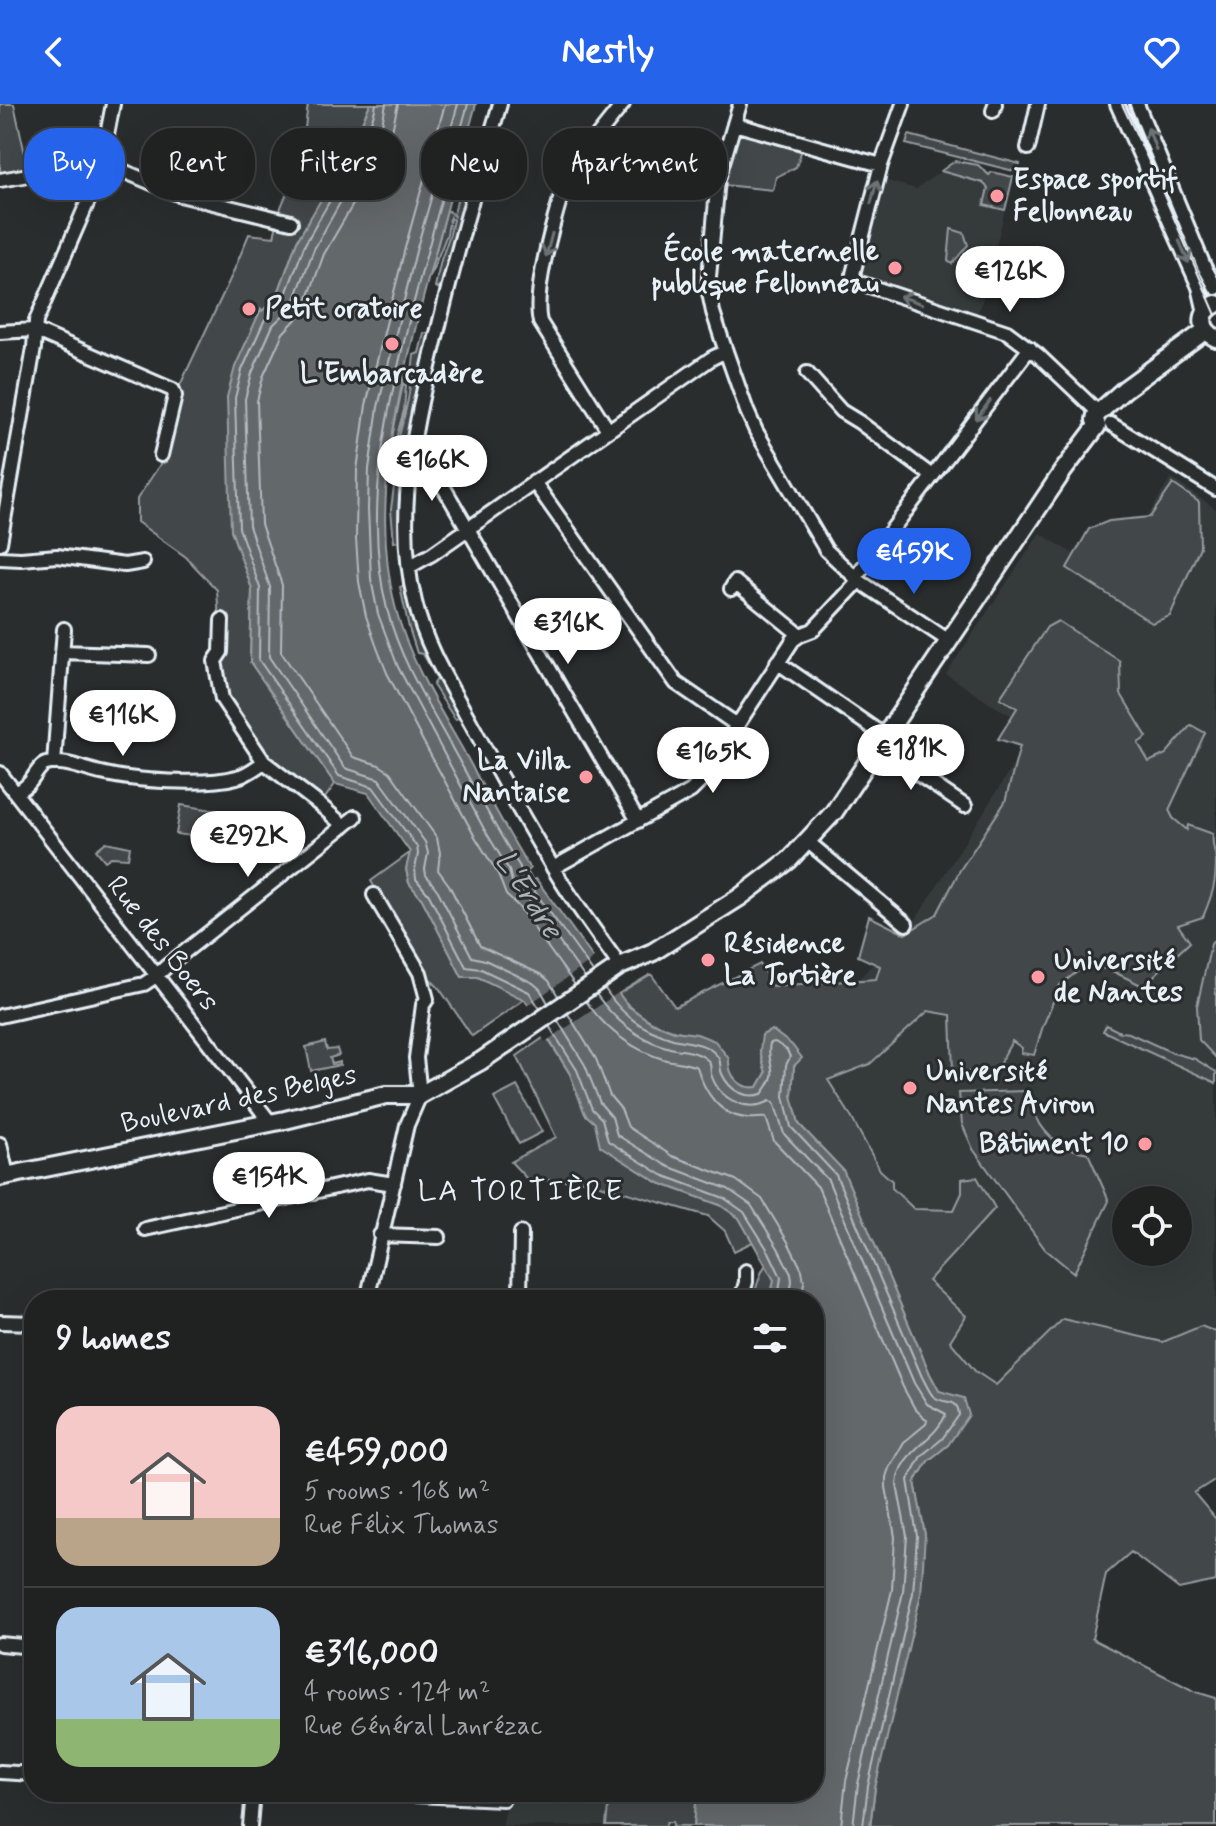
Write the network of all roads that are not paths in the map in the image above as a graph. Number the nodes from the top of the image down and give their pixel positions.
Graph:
1 (113, 104) edge
2 (500, 104) edge
3 (623, 104) edge
4 (740, 104) edge
5 (903, 104) edge
6 (1038, 104) edge
7 (1117, 104) edge
8 (1137, 104) edge
9 (734, 124) junction
10 (108, 128) edge
11 (604, 128) edge
12 (1028, 148) dead end
13 (881, 165) junction
14 (125, 172) edge
15 (24, 176) edge
16 (0, 180) edge
17 (89, 200) edge
18 (562, 200) edge
19 (291, 222) dead end
20 (1216, 288) edge
21 (1212, 327) edge
22 (34, 330) junction
23 (0, 332) edge
24 (1030, 348) junction
25 (726, 351) junction
26 (807, 373) dead end
27 (1104, 418) junction
28 (608, 430) junction
29 (412, 453) junction
30 (161, 455) dead end
31 (932, 476) junction
32 (534, 482) junction
33 (1216, 489) edge
34 (468, 528) junction
35 (0, 543) edge
36 (0, 558) edge
37 (143, 562) dead end
38 (409, 567) junction
39 (857, 579) junction
40 (731, 589) dead end
41 (222, 620) dead end
42 (64, 629) dead end
43 (800, 635) junction
44 (949, 641) junction
45 (62, 652) junction
46 (149, 655) dead end
47 (777, 662) junction
48 (737, 725) junction
49 (882, 742) junction
50 (264, 762) junction
51 (54, 763) junction
52 (0, 773) edge
53 (16, 794) junction
54 (965, 806) dead end
55 (355, 817) dead end
56 (638, 821) junction
57 (344, 826) junction
58 (807, 841) junction
59 (553, 868) junction
60 (374, 895) dead end
61 (906, 924) dead end
62 (617, 969) junction
63 (156, 976) junction
64 (0, 1016) edge
65 (420, 1095) junction
66 (270, 1122) junction
67 (0, 1144) edge
68 (4, 1176) edge
69 (394, 1184) junction
70 (145, 1229) dead end
71 (521, 1233) dead end
72 (380, 1235) junction
73 (439, 1237) dead end
74 (746, 1271) dead end
75 (369, 1290) edge
76 (520, 1290) edge
77 (744, 1290) edge
78 (0, 1322) edge
79 (24, 1323) edge
80 (0, 1644) edge
81 (24, 1646) edge
82 (0, 1772) edge
83 (24, 1773) edge
84 (252, 1802) edge
85 (250, 1826) edge

1 - 10 street
2 - 29 street
3 - 11 street
4 - 9 street
5 - 13 street
6 - 12 street
7 -> 21 street
20 -> 8 street
9 - 13 street
9 - 25 street
24 -> 13 street
14 - 19 street
15 - 16 street
17 - 22 street
18 -> 28 street
21 - 27 main road, Boulevard des Belges
22 - 23 street
22 - 30 street
22 - 35 street
24 - 27 street
24 -> 31 street
25 - 28 street
25 - 39 street
26 - 31 street
27 - 33 street
27 - 44 main road, Boulevard des Belges
28 - 32 street
29 - 34 street
29 - 38 street
31 - 39 street
32 - 34 street
32 - 48 street
34 - 38 street
34 - 56 street
36 - 37 street
38 - 59 street
39 - 43 street
39 - 44 street
40 - 43 street
41 - 50 street
42 - 45 street
43 - 47 street
44 - 49 main road, Boulevard des Belges
45 - 46 street
45 - 51 street
47 - 48 street
47 - 49 street
48 - 56 street
49 - 54 street
49 - 58 main road, Boulevard des Belges
50 - 51 street
50 - 57 street
51 - 53 street
52 - 53 street, Rue des Boers
53 - 63 street, Rue des Boers
55 - 57 street
56 - 59 street
57 - 63 street
58 - 61 street
58 - 62 main road, Boulevard des Belges
59 - 62 street
60 - 65 street
62 - 65 main road, Boulevard des Belges
63 - 64 street
63 - 66 street, Rue des Boers
65 - 66 main road, Boulevard des Belges
65 - 69 street
66 - 68 main road, Boulevard des Belges
67 - 68 street
69 - 70 street
69 - 72 street
71 - 76 street
72 - 73 street
72 - 75 street
74 - 77 street
78 - 79 street
80 - 81 street
82 - 83 street
84 - 85 street

